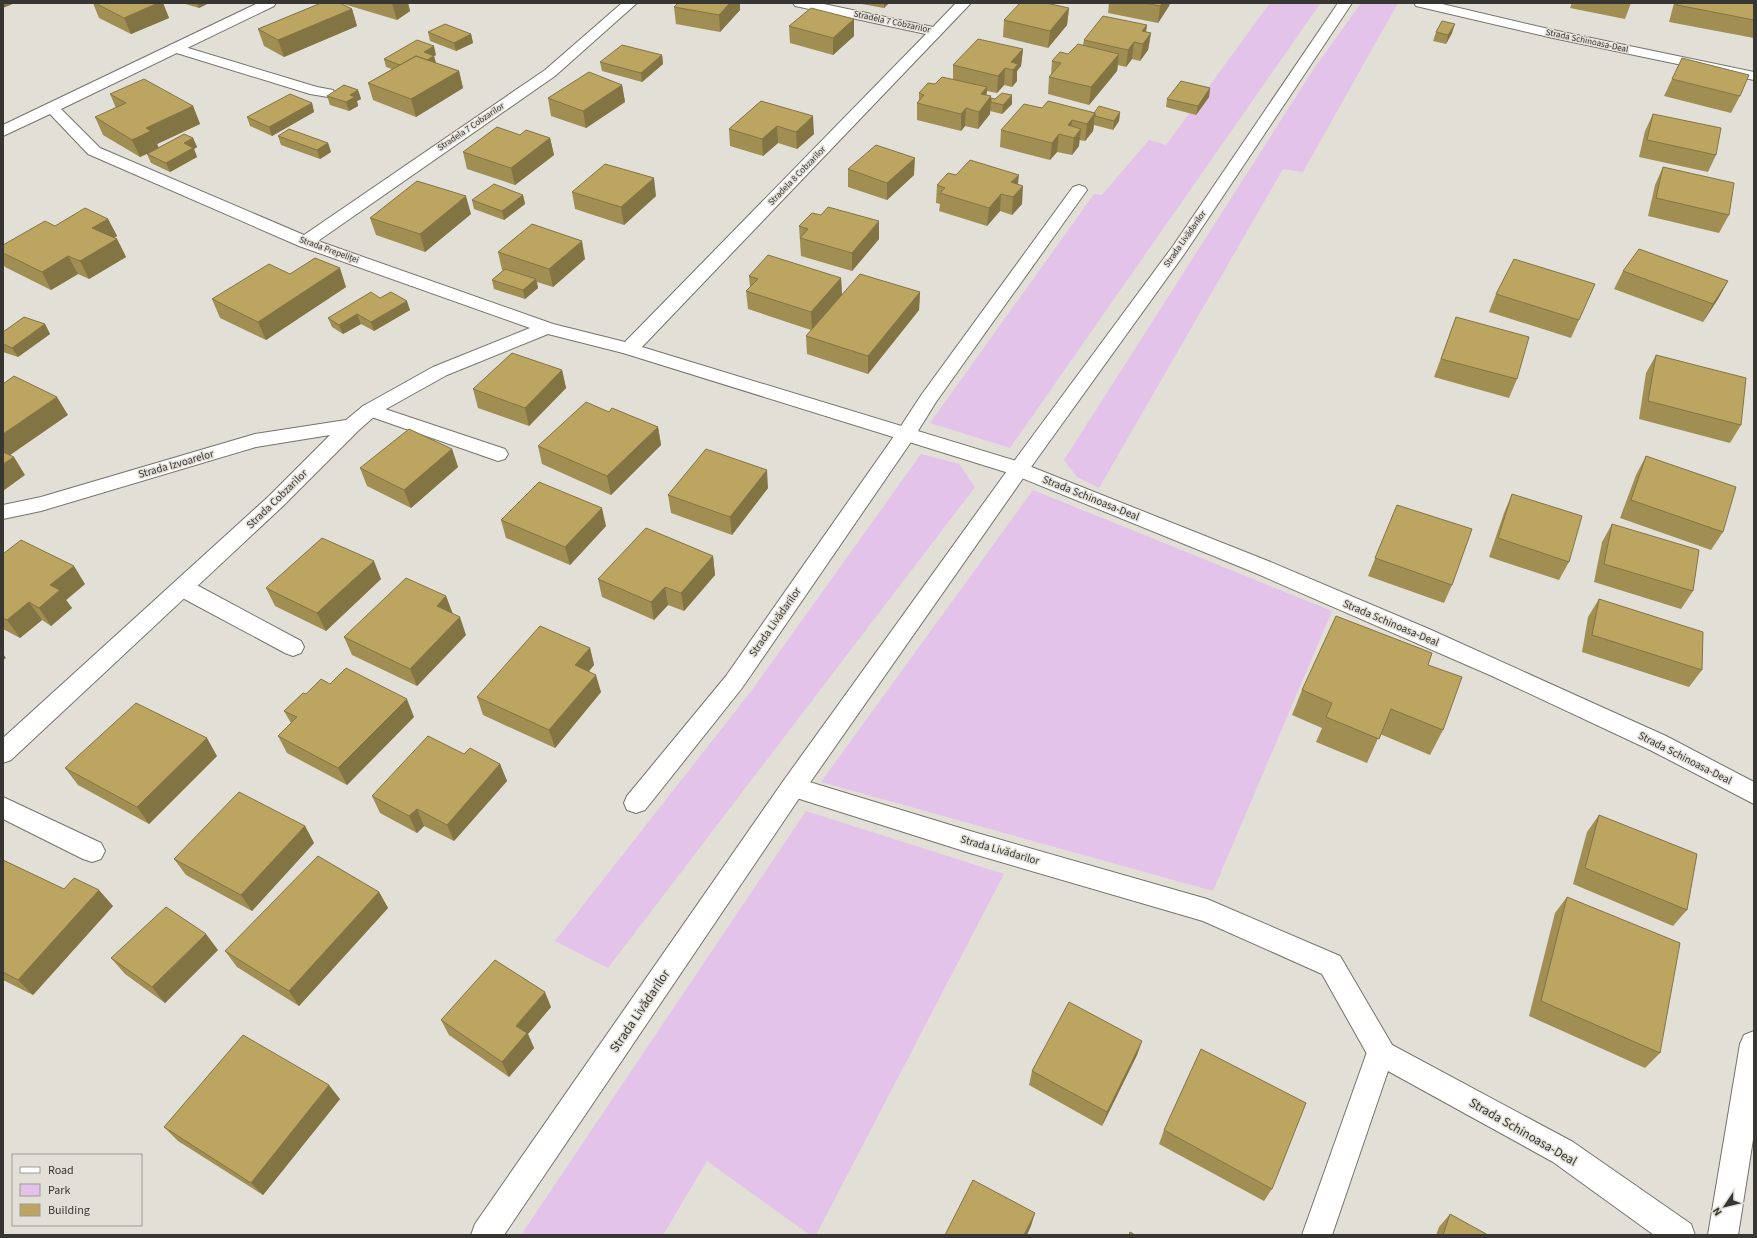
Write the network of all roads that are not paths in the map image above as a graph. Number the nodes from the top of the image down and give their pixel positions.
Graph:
1 (269, 3) edge
2 (630, 3) edge
3 (800, 3) edge
4 (964, 3) edge
5 (1344, 3) edge
6 (1421, 3) edge
7 (937, 32) junction
8 (174, 48) junction
9 (1754, 76) edge
10 (328, 93) edge
11 (51, 108) junction
12 (3, 131) edge
13 (1079, 190) dead end
14 (305, 242) junction
15 (547, 328) junction
16 (628, 349) junction
17 (370, 410) junction
18 (352, 425) junction
19 (906, 434) junction
20 (498, 454) dead end
21 (1019, 469) junction
22 (3, 512) edge
23 (183, 588) junction
24 (293, 647) dead end
25 (3, 753) edge
26 (793, 788) junction
27 (1754, 794) edge
28 (636, 803) dead end
29 (3, 807) edge
30 (92, 851) dead end
31 (1754, 1044) edge
32 (1381, 1052) junction
33 (486, 1235) edge
34 (1317, 1235) edge
35 (1680, 1235) edge
36 (1722, 1235) edge

1 - 8 street
2 - 14 street, Stradela 7 Cobzarilor
3 - 7 street, Stradela 7 Cobzarilor
4 - 7 street, Stradela 8 Cobzarilor
5 - 21 street, Strada Livădarilor
6 - 9 street, Strada Schinoasa-Deal
7 - 16 street, Stradela 8 Cobzarilor
8 - 10 street
8 - 11 street
11 - 12 street
11 - 14 street, Strada Prepeliței
13 - 19 street, Strada Livădarilor
14 - 15 street, Strada Prepeliței
15 - 16 street, Strada Prepeliței
15 - 17 street, Strada Cobzarilor
16 - 19 street
17 - 18 street, Strada Cobzarilor
17 - 20 street
18 - 22 street, Strada Izvoarelor
18 - 23 street, Strada Cobzarilor
19 - 21 street
19 - 28 street, Strada Livădarilor
21 - 26 street, Strada Livădarilor
21 - 27 street, Strada Schinoasa-Deal
23 - 24 street
23 - 25 street, Strada Cobzarilor
26 - 32 street, Strada Livădarilor
26 - 33 street, Strada Livădarilor
29 - 30 street
31 - 36 street
32 - 34 street
32 - 35 street, Strada Schinoasa-Deal

